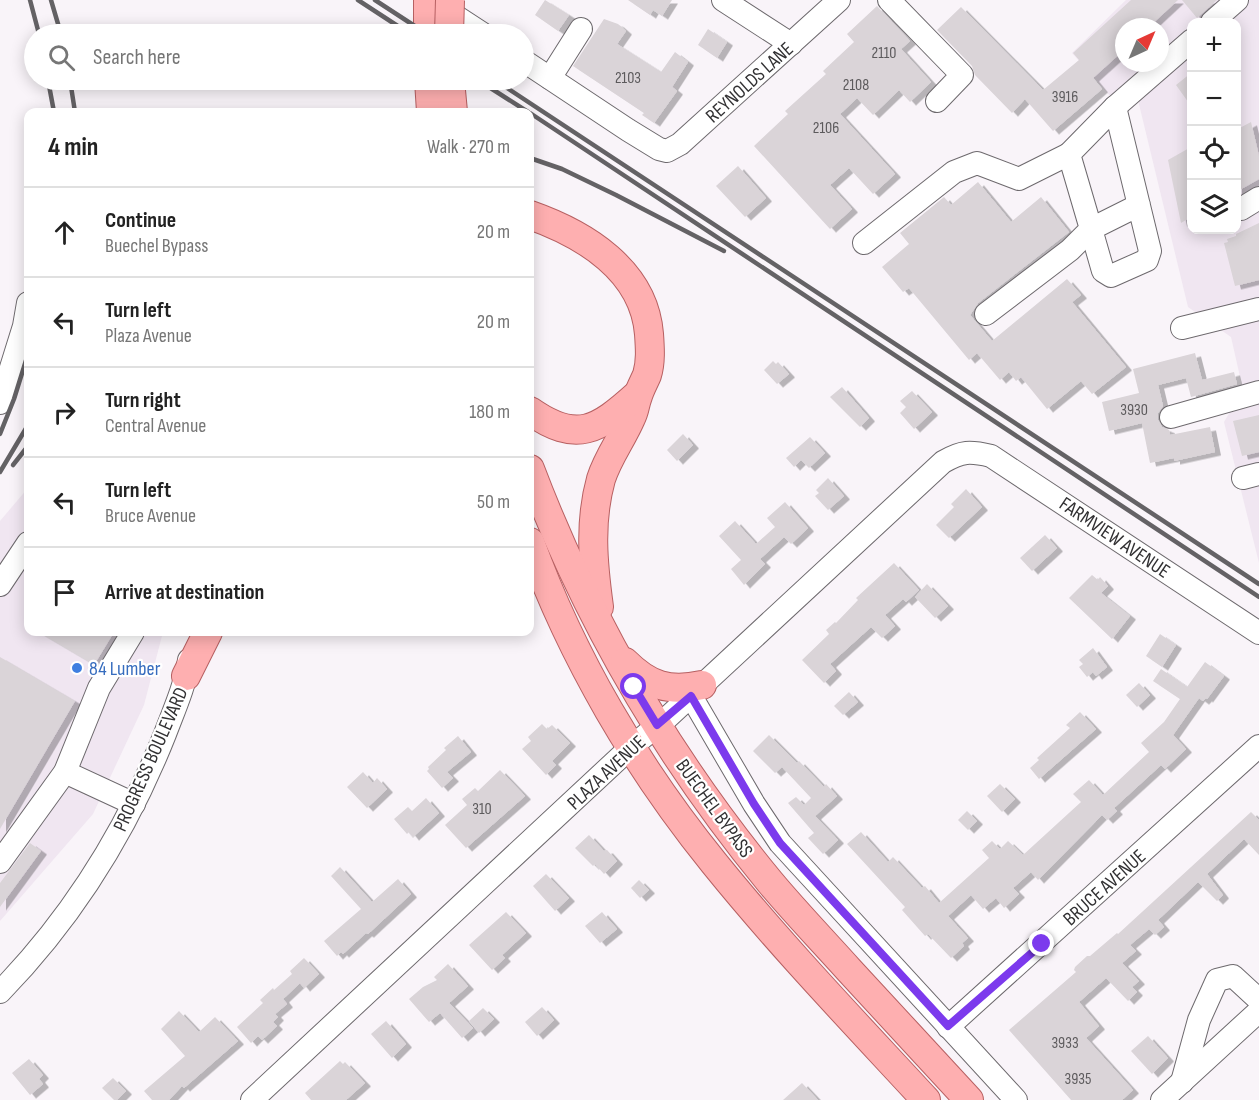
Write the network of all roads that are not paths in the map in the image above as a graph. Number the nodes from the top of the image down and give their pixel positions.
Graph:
1 (430, 0) edge
2 (450, 0) edge
3 (723, 0) edge
4 (839, 0) edge
5 (889, 0) edge
6 (1237, 0) edge
7 (1217, 18) edge
8 (429, 24) edge
9 (450, 24) edge
10 (467, 24) edge
11 (581, 29) dead end
12 (1187, 43) edge
13 (791, 44) junction
14 (534, 68) edge
15 (550, 78) junction
16 (429, 90) edge
17 (451, 90) edge
18 (937, 101) dead end
19 (1114, 107) junction
20 (430, 108) edge
21 (453, 108) edge
22 (1069, 154) junction
23 (1139, 205) junction
24 (534, 217) edge
25 (1091, 229) junction
26 (864, 243) dead end
27 (1259, 309) edge
28 (986, 314) dead end
29 (24, 326) edge
30 (1182, 328) dead end
31 (1259, 392) edge
32 (638, 394) junction
33 (0, 403) edge
34 (534, 413) edge
35 (1171, 417) dead end
36 (966, 452) joint
37 (534, 479) edge
38 (24, 549) edge
39 (534, 552) edge
40 (534, 572) edge
41 (0, 585) edge
42 (551, 595) junction
43 (1259, 633) edge
44 (131, 636) edge
45 (191, 636) edge
46 (206, 636) edge
47 (608, 640) junction
48 (186, 676) junction
49 (697, 690) junction
50 (657, 725) junction
51 (1259, 746) edge
52 (631, 747) junction
53 (65, 772) junction
54 (134, 804) junction
55 (0, 862) edge
56 (0, 992) edge
57 (1259, 1000) edge
58 (1259, 1011) edge
59 (948, 1026) junction
60 (1182, 1082) junction
61 (252, 1100) edge
62 (926, 1100) edge
63 (969, 1100) edge
64 (1016, 1100) edge
65 (1162, 1100) edge

1 - 8 main road
1 - 10 street
2 - 9 main road, bridge
3 - 13 street
4 - 13 street, REYNOLDS LANE
5 - 18 street
6 - 7 street
11 - 15 street
12 - 19 street
13 - 15 street, REYNOLDS LANE
14 - 15 street
16 - 20 main road
17 - 21 main road
19 - 22 street
19 - 23 street
22 - 25 street
22 - 26 street
23 - 25 street
23 - 25 street
24 - 32 main road
25 - 28 street
27 - 30 street
29 - 33 street
31 - 35 street
32 - 34 main road
32 - 47 main road
36 - 43 street, FARMVIEW AVENUE
36 - 49 street, PLAZA AVENUE
37 - 47 main road, BUECHEL BYPASS
38 - 41 street
39 - 42 main road, BUECHEL BYPASS
40 - 42 main road
42 - 52 main road, BUECHEL BYPASS
44 - 53 street
45 - 48 street, PROGRESS BOULEVARD
46 - 48 main road
47 - 49 main road
47 - 50 main road, BUECHEL BYPASS
48 - 54 street, PROGRESS BOULEVARD
49 - 50 street, PLAZA AVENUE
49 - 59 street
50 - 52 street, PLAZA AVENUE
50 - 63 main road, BUECHEL BYPASS
51 - 59 street, BRUCE AVENUE
52 - 61 street, PLAZA AVENUE
52 - 62 main road, BUECHEL BYPASS
53 - 54 street
53 - 55 street
54 - 56 street, PROGRESS BOULEVARD
57 - 60 street
58 - 60 street
59 - 64 street
60 - 65 street

